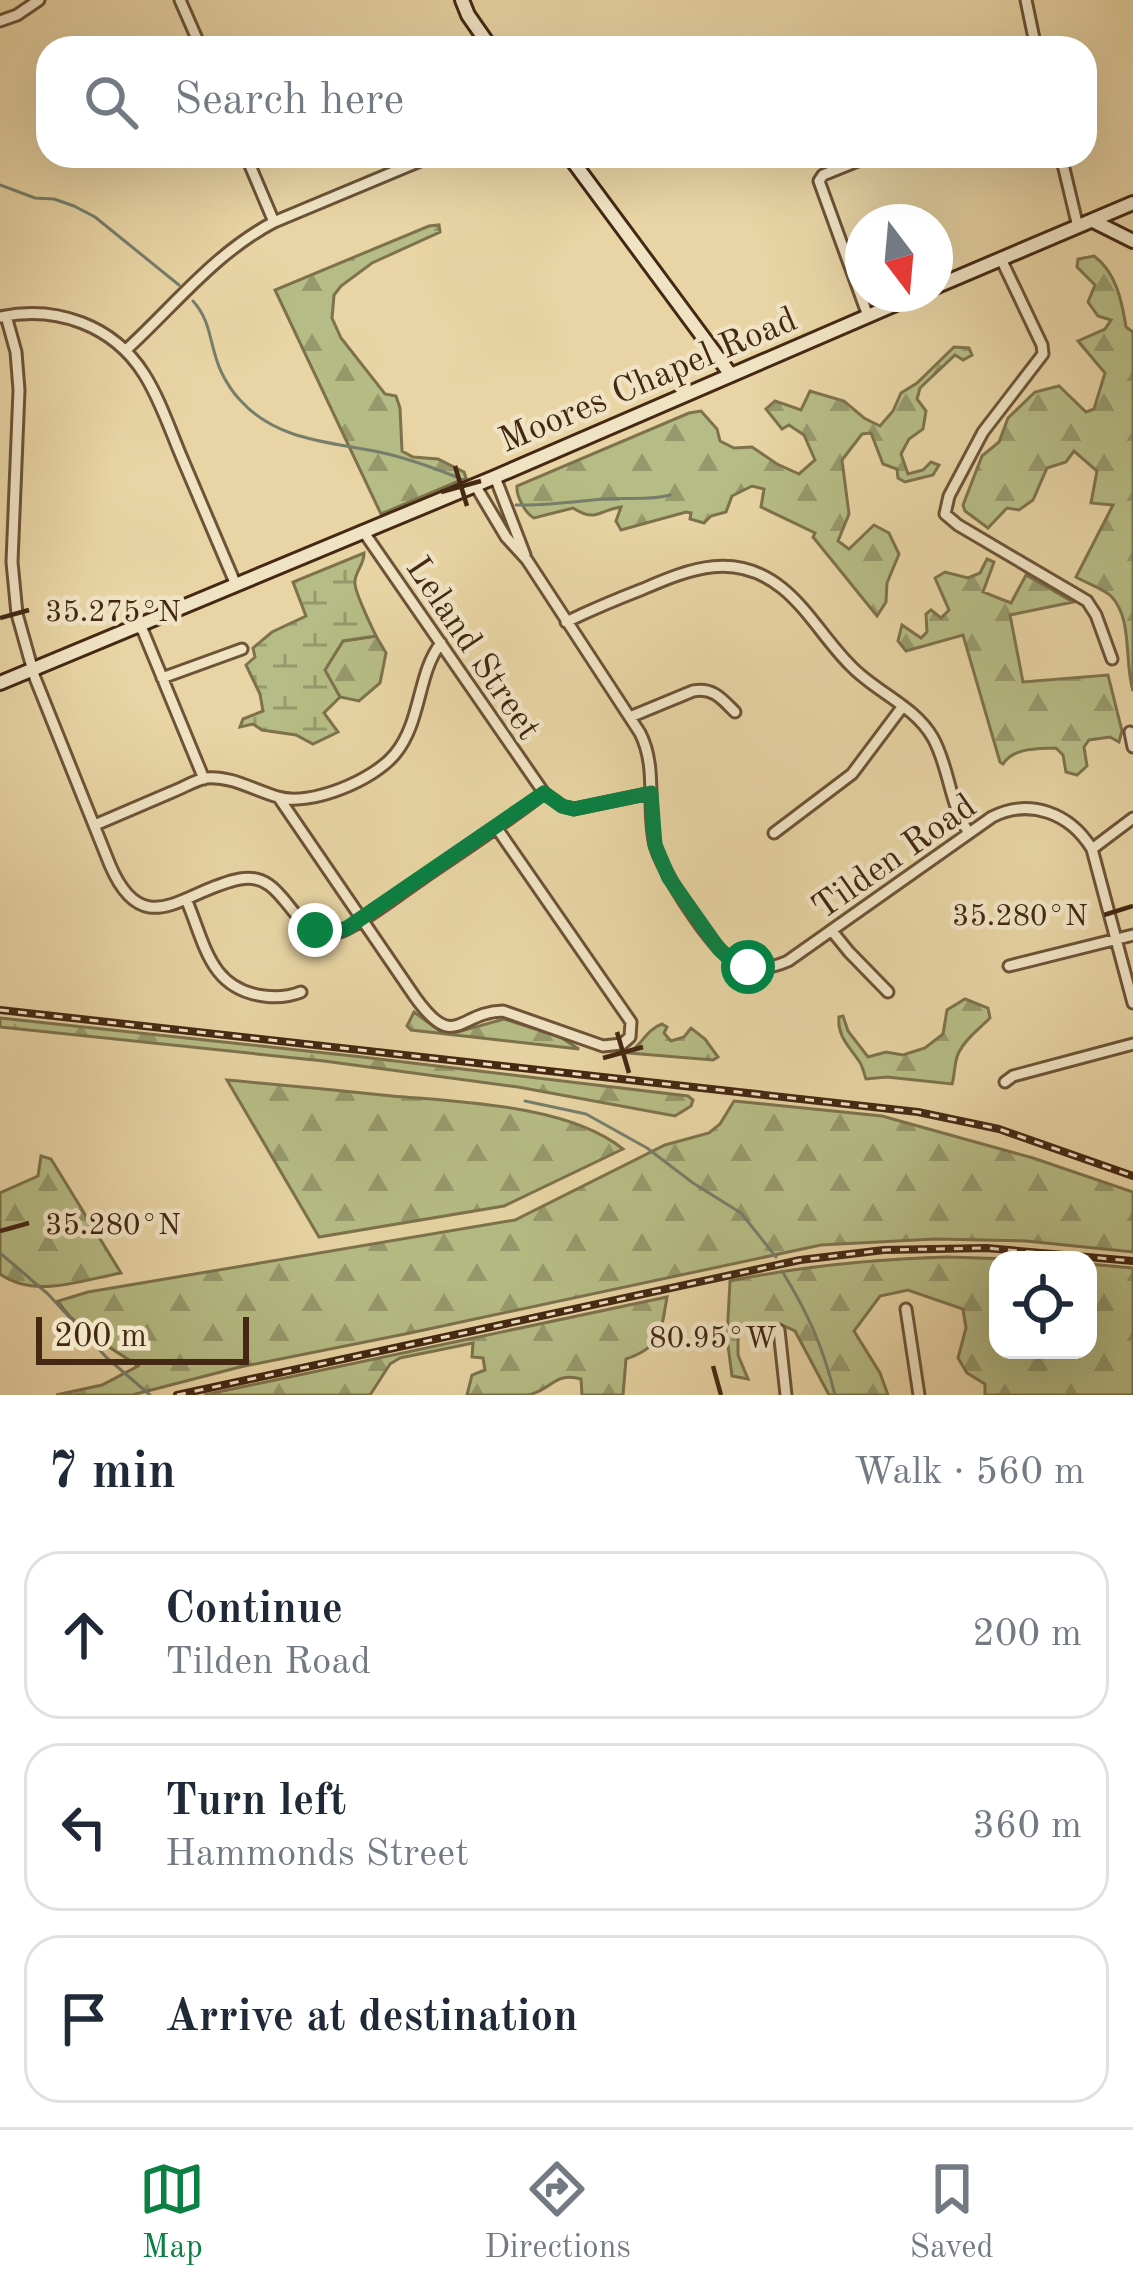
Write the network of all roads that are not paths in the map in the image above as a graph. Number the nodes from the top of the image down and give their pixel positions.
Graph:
1 (40, 0) edge
2 (180, 0) edge
3 (462, 0) edge
4 (1026, 0) edge
5 (0, 21) edge
6 (193, 36) edge
7 (482, 36) edge
8 (1034, 36) edge
9 (251, 168) edge
10 (401, 168) edge
11 (578, 168) edge
12 (840, 168) edge
13 (1064, 168) edge
14 (396, 170) joint
15 (1133, 203) edge
16 (1112, 212) junction
17 (1093, 221) junction
18 (274, 222) junction
19 (1078, 227) junction
20 (1131, 240) edge
21 (1001, 259) junction
22 (953, 279) edge
23 (877, 312) edge
24 (868, 316) junction
25 (3, 317) edge
26 (126, 350) junction
27 (731, 375) junction
28 (495, 477) junction
29 (475, 485) junction
30 (363, 531) junction
31 (6, 556) edge
32 (527, 560) junction
33 (236, 585) junction
34 (566, 622) junction
35 (138, 626) junction
36 (441, 643) junction
37 (242, 649) dead end
38 (1112, 659) dead end
39 (32, 669) junction
40 (162, 678) junction
41 (0, 683) edge
42 (903, 706) junction
43 (735, 712) dead end
44 (629, 717) junction
45 (1130, 732) edge
46 (1133, 747) edge
47 (204, 779) junction
48 (544, 793) junction
49 (651, 793) junction
50 (279, 798) junction
51 (1133, 818) edge
52 (95, 825) junction
53 (496, 827) junction
54 (774, 833) dead end
55 (969, 833) junction
56 (1092, 849) junction
57 (186, 899) junction
58 (361, 920) junction
59 (832, 931) junction
60 (1133, 935) edge
61 (1117, 940) junction
62 (1010, 967) dead end
63 (301, 992) dead end
64 (888, 992) dead end
65 (1133, 1004) edge
66 (1133, 1043) edge
67 (1005, 1082) dead end
68 (906, 1309) dead end
69 (779, 1330) dead end
70 (786, 1395) edge
71 (919, 1395) edge

1 - 5 street
2 - 6 street
3 - 7 main road
4 - 8 street
9 - 18 street
10 - 14 street
11 - 27 main road
12 - 24 street
13 - 19 street
14 - 18 street
15 - 16 main road
16 - 17 main road
16 - 20 main road
17 - 19 main road
17 - 20 main road
18 - 26 street
19 - 21 main road
21 - 22 main road
21 - 38 street
23 - 24 main road, Moores Chapel Road
24 - 27 main road, Moores Chapel Road
25 - 26 street
25 - 31 street
26 - 33 street
27 - 28 main road, Moores Chapel Road
28 - 29 main road, Moores Chapel Road
28 - 32 street, Tilden Road
29 - 30 main road, Moores Chapel Road
29 - 32 street, Tilden Road
30 - 33 main road, Moores Chapel Road
30 - 36 street, Leland Street
31 - 39 street
32 - 34 street, Tilden Road
33 - 35 main road, Moores Chapel Road
34 - 42 street
34 - 44 street, Tilden Road
35 - 39 main road, Moores Chapel Road
35 - 40 street
36 - 48 street, Leland Street
36 - 50 street
37 - 40 street
39 - 41 main road, Moores Chapel Road
39 - 52 street
40 - 47 street
42 - 54 street
42 - 55 street
43 - 44 street
44 - 49 street, Tilden Road
45 - 46 street
47 - 50 street
47 - 52 street
48 - 49 street
48 - 53 street
49 - 59 street, Tilden Road
50 - 58 street
51 - 56 street
52 - 57 street
53 - 58 street
53 - 58 street
55 - 56 street, Tilden Road
55 - 59 street, Tilden Road
56 - 61 street
57 - 58 street
57 - 63 street
59 - 64 street
60 - 61 street
61 - 62 street
61 - 65 street
66 - 67 street
68 - 71 street
69 - 70 street

